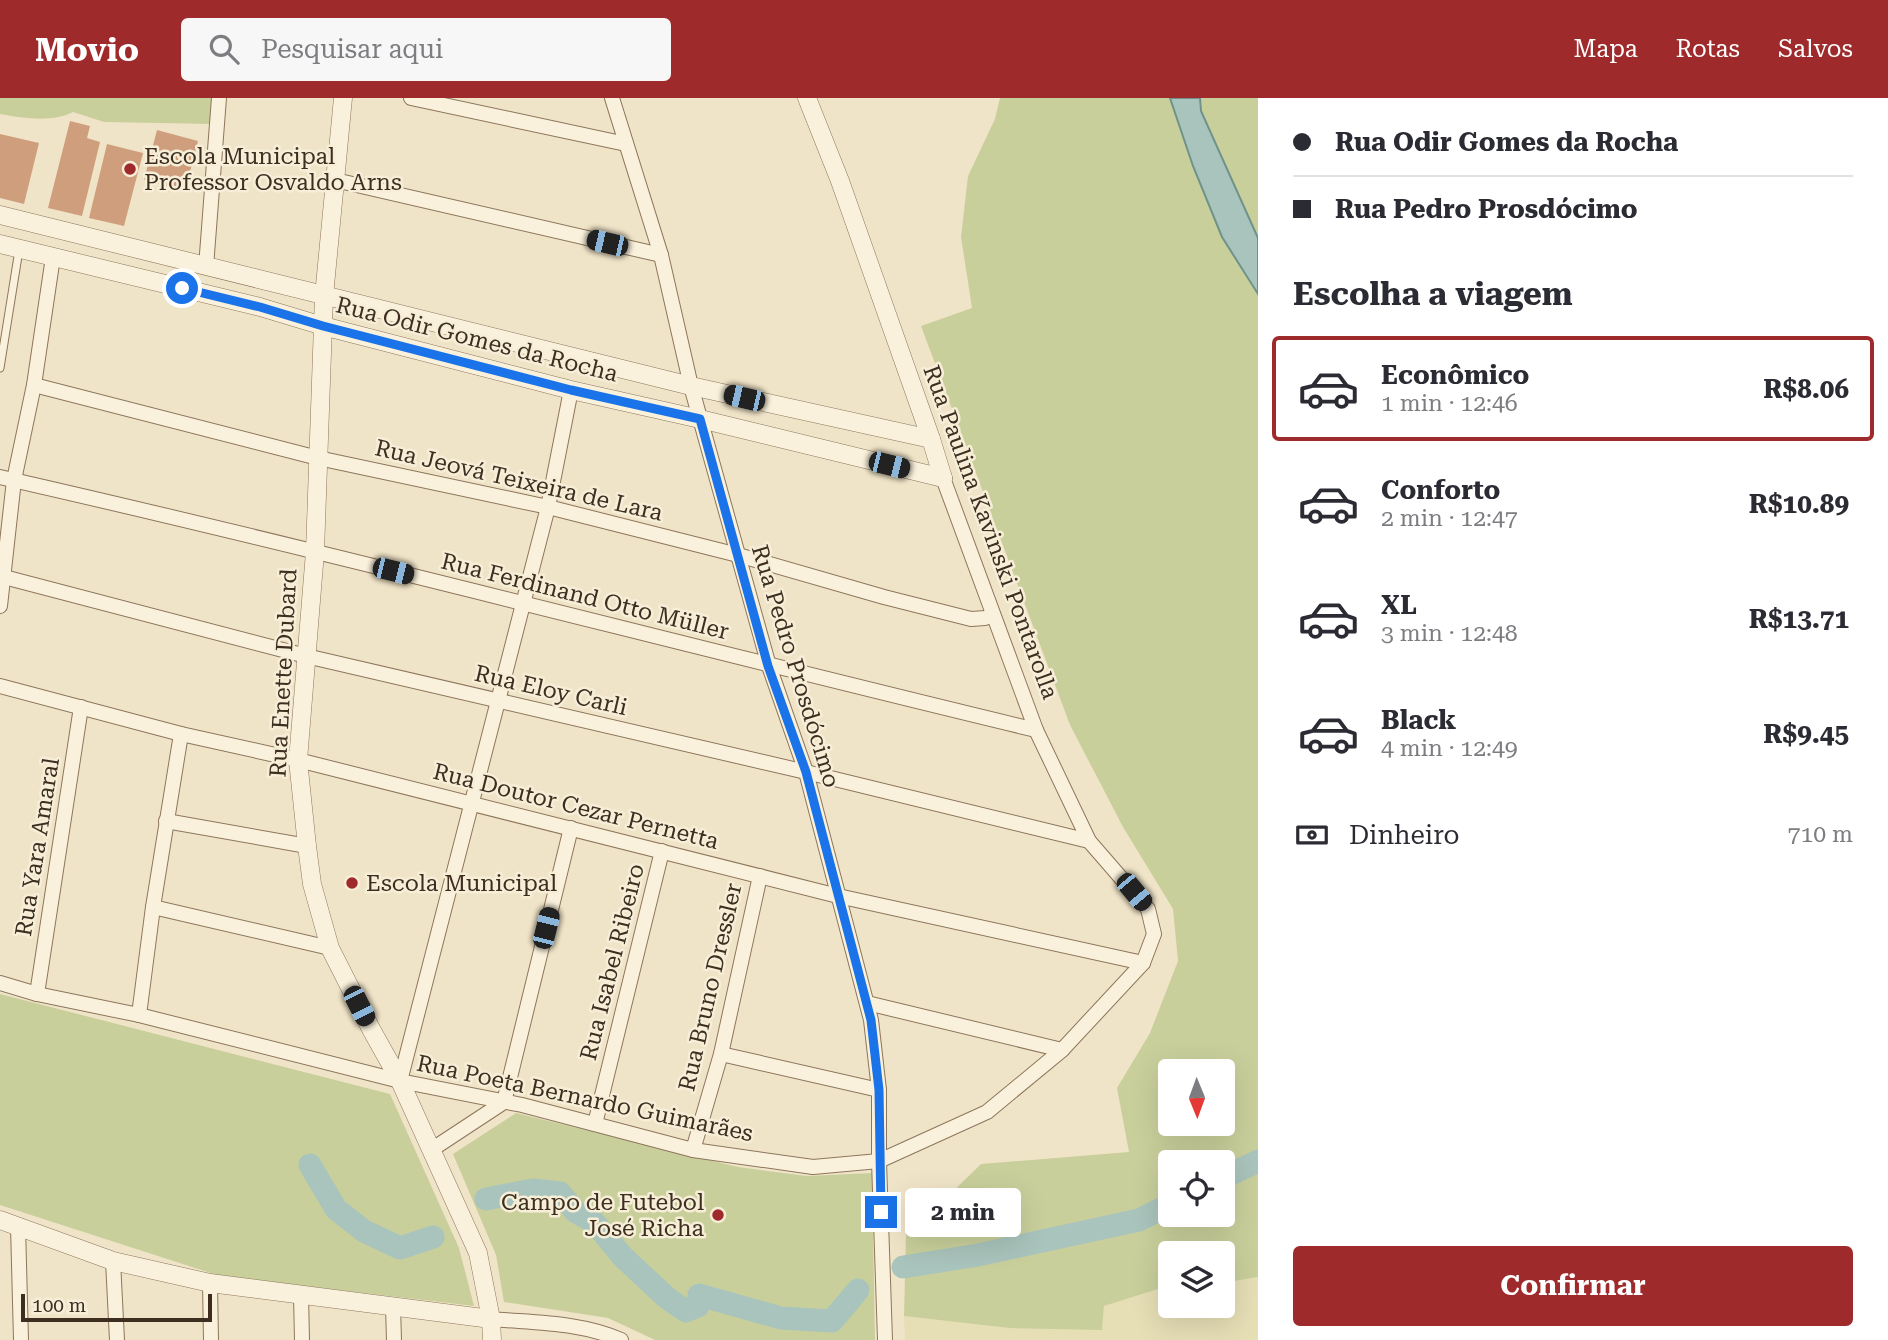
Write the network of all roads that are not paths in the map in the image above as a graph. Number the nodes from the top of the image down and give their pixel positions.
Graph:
1 (219, 98) edge
2 (343, 98) edge
3 (411, 98) edge
4 (612, 98) edge
5 (807, 98) edge
6 (626, 144) junction
7 (335, 180) junction
8 (0, 215) edge
9 (0, 244) edge
10 (19, 249) junction
11 (661, 255) junction
12 (52, 257) junction
13 (206, 267) junction
14 (324, 296) junction
15 (323, 326) junction
16 (0, 368) edge
17 (34, 385) junction
18 (691, 386) junction
19 (571, 390) junction
20 (700, 419) junction
21 (931, 439) junction
22 (318, 458) junction
23 (7, 478) edge
24 (943, 478) junction
25 (548, 507) junction
26 (315, 552) junction
27 (738, 555) junction
28 (4, 577) junction
29 (523, 604) junction
30 (0, 606) edge
31 (993, 615) junction
32 (306, 656) junction
33 (768, 666) junction
34 (0, 686) edge
35 (499, 701) junction
36 (82, 707) junction
37 (1036, 730) junction
38 (181, 734) junction
39 (298, 760) junction
40 (806, 772) junction
41 (472, 804) junction
42 (166, 821) junction
43 (571, 828) junction
44 (1090, 841) junction
45 (307, 846) junction
46 (662, 851) junction
47 (760, 876) junction
48 (838, 896) junction
49 (153, 907) junction
50 (330, 948) junction
51 (1143, 963) junction
52 (0, 984) edge
53 (37, 994) junction
54 (867, 1003) junction
55 (139, 1015) junction
56 (1062, 1051) junction
57 (721, 1054) junction
58 (400, 1081) junction
59 (879, 1090) junction
60 (504, 1102) junction
61 (595, 1124) junction
62 (431, 1150) junction
63 (694, 1150) junction
64 (879, 1161) junction
65 (0, 1220) edge
66 (18, 1226) junction
67 (113, 1261) junction
68 (209, 1283) junction
69 (301, 1295) junction
70 (393, 1307) junction
71 (491, 1319) junction
72 (584, 1334) edge
73 (21, 1340) edge
74 (117, 1340) edge
75 (211, 1340) edge
76 (302, 1340) edge
77 (394, 1340) edge
78 (492, 1340) edge
79 (621, 1340) edge
80 (885, 1340) edge

1 - 13 street
2 - 7 street, Rua Enette Dubard
3 - 6 street
4 - 6 street, Rua Pedro Prosdócimo
5 - 21 street, Rua Paulina Kavinski Pontarolla
6 - 11 street, Rua Pedro Prosdócimo
7 - 11 street
7 - 14 street, Rua Enette Dubard
8 - 13 street, Rua Odir Gomes da Rocha
9 - 10 street, Rua Odir Gomes da Rocha
10 - 12 street, Rua Odir Gomes da Rocha
10 - 16 lane
11 - 18 street, Rua Pedro Prosdócimo
12 - 15 street, Rua Odir Gomes da Rocha
12 - 17 street
13 - 14 street, Rua Odir Gomes da Rocha
14 - 15 street, Rua Enette Dubard
14 - 18 street, Rua Odir Gomes da Rocha
15 - 19 street, Rua Odir Gomes da Rocha
15 - 22 street, Rua Enette Dubard
17 - 22 street, Rua Jeová Teixeira de Lara
17 - 23 street
18 - 20 street, Rua Pedro Prosdócimo
18 - 21 street, Rua Odir Gomes da Rocha
19 - 20 street, Rua Odir Gomes da Rocha
19 - 25 street
20 - 24 street, Rua Odir Gomes da Rocha
20 - 27 street, Rua Pedro Prosdócimo
21 - 24 street, Rua Paulina Kavinski Pontarolla
22 - 25 street, Rua Jeová Teixeira de Lara
22 - 26 street, Rua Enette Dubard
23 - 26 street, Rua Ferdinand Otto Müller
23 - 28 street
24 - 31 street, Rua Paulina Kavinski Pontarolla
25 - 27 street, Rua Jeová Teixeira de Lara
25 - 29 street
26 - 29 street, Rua Ferdinand Otto Müller
26 - 32 street, Rua Enette Dubard
27 - 31 street, Rua Jeová Teixeira de Lara
27 - 33 street, Rua Pedro Prosdócimo
28 - 30 street
28 - 32 street, Rua Eloy Carli
29 - 33 street, Rua Ferdinand Otto Müller
29 - 35 street
31 - 37 street, Rua Paulina Kavinski Pontarolla
32 - 35 street, Rua Eloy Carli
32 - 39 street, Rua Enette Dubard
33 - 37 street, Rua Ferdinand Otto Müller
33 - 40 street, Rua Pedro Prosdócimo
34 - 36 street, Rua Doutor Cezar Pernetta
35 - 40 street, Rua Eloy Carli
35 - 41 street
36 - 38 street, Rua Doutor Cezar Pernetta
36 - 53 street, Rua Yara Amaral
37 - 44 street, Rua Paulina Kavinski Pontarolla
38 - 39 street, Rua Doutor Cezar Pernetta
38 - 42 street
39 - 41 street, Rua Doutor Cezar Pernetta
39 - 45 street, Rua Enette Dubard
40 - 44 street, Rua Eloy Carli
40 - 48 street, Rua Pedro Prosdócimo
41 - 43 street, Rua Doutor Cezar Pernetta
41 - 58 street
42 - 45 street
42 - 49 street
43 - 46 street, Rua Doutor Cezar Pernetta
43 - 60 street
44 - 51 street, Rua Paulina Kavinski Pontarolla
45 - 50 street, Rua Enette Dubard
46 - 47 street, Rua Doutor Cezar Pernetta
46 - 61 street, Rua Isabel Ribeiro
47 - 48 street, Rua Doutor Cezar Pernetta
47 - 57 street, Rua Bruno Dressler
48 - 51 street, Rua Doutor Cezar Pernetta
48 - 54 street, Rua Pedro Prosdócimo
49 - 50 street
49 - 55 street
50 - 58 street, Rua Enette Dubard
51 - 56 street, Rua Poeta Bernardo Guimarães
52 - 53 street, Rua Poeta Bernardo Guimarães
53 - 55 street, Rua Poeta Bernardo Guimarães
54 - 56 street
54 - 59 street, Rua Pedro Prosdócimo
55 - 58 street, Rua Poeta Bernardo Guimarães
56 - 64 street, Rua Poeta Bernardo Guimarães
57 - 59 street
57 - 63 street, Rua Bruno Dressler
58 - 60 street, Rua Poeta Bernardo Guimarães
58 - 62 street, Rua Enette Dubard
59 - 64 street, Rua Pedro Prosdócimo
60 - 61 street, Rua Poeta Bernardo Guimarães
60 - 62 street
61 - 63 street, Rua Poeta Bernardo Guimarães
62 - 71 street, Rua Enette Dubard
63 - 64 street, Rua Poeta Bernardo Guimarães
64 - 80 street, Rua Pedro Prosdócimo
65 - 66 street
66 - 67 street
66 - 73 street
67 - 68 street
67 - 74 street
68 - 69 street
68 - 75 street
69 - 70 street
69 - 76 street
70 - 71 street
70 - 77 street
71 - 72 street
71 - 78 street, Rua Enette Dubard
72 - 79 street

